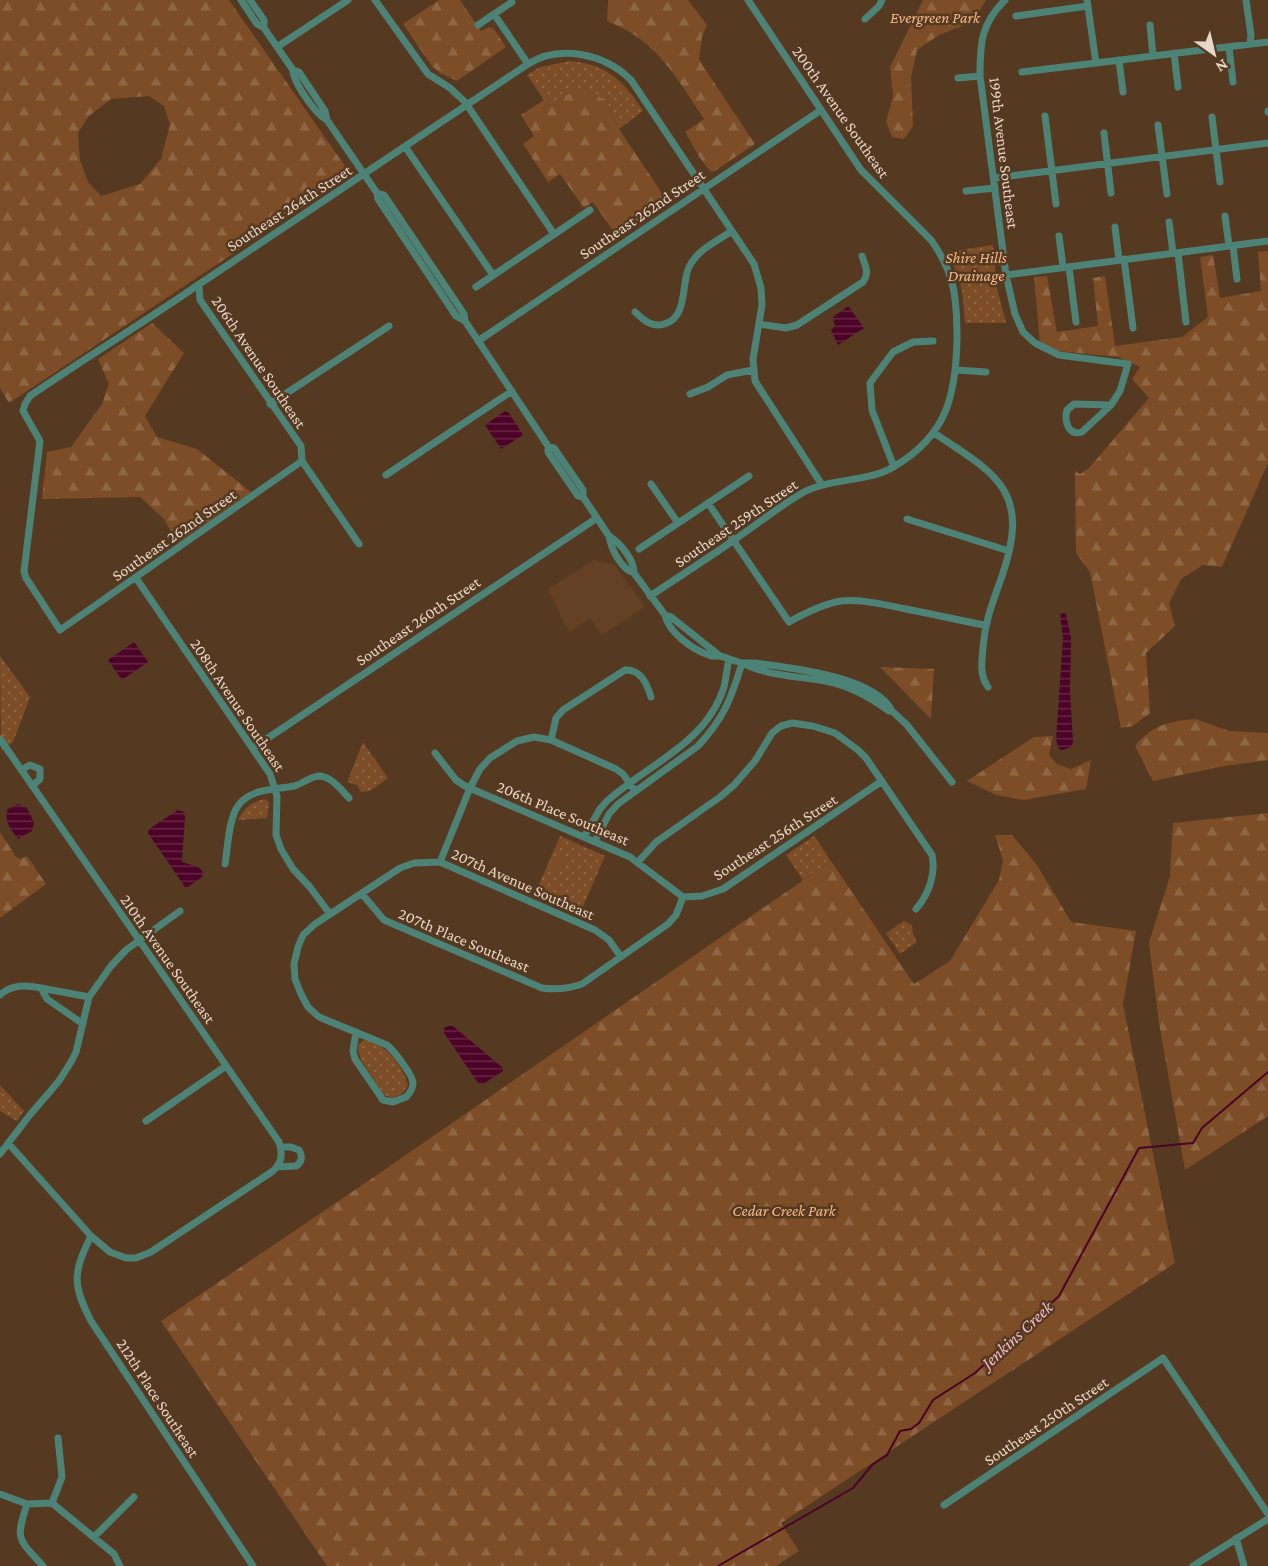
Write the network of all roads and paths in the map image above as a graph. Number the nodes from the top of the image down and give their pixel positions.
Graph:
1 (241, 0) edge
2 (250, 0) edge
3 (348, 0) edge
4 (375, 0) edge
5 (748, 0) edge
6 (882, 0) edge
7 (1005, 0) edge
8 (1246, 0) edge
9 (512, 2) dead end
10 (1087, 3) edge
11 (494, 14) junction
12 (1016, 16) dead end
13 (865, 19) dead end
14 (478, 25) dead end
15 (1150, 25) dead end
16 (264, 28) junction
17 (1268, 42) edge
18 (1250, 44) junction
19 (277, 47) junction
20 (1229, 47) junction
21 (1174, 53) junction
22 (1153, 56) junction
23 (1119, 60) junction
24 (1096, 63) junction
25 (528, 64) junction
26 (1022, 72) dead end
27 (981, 75) junction
28 (958, 78) dead end
29 (1233, 82) dead end
30 (1178, 87) dead end
31 (1123, 92) dead end
32 (467, 105) junction
33 (821, 110) junction
34 (1045, 116) dead end
35 (1212, 117) dead end
36 (1158, 125) dead end
37 (1104, 133) dead end
38 (1268, 143) edge
39 (406, 148) junction
40 (1216, 149) junction
41 (1162, 156) junction
42 (1107, 164) junction
43 (1052, 170) junction
44 (365, 174) junction
45 (995, 178) junction
46 (1220, 182) dead end
47 (704, 188) junction
48 (996, 188) junction
49 (966, 190) dead end
50 (1111, 193) dead end
51 (1167, 194) dead end
52 (1056, 204) dead end
53 (590, 210) dead end
54 (1225, 216) dead end
55 (1169, 222) dead end
56 (1115, 227) dead end
57 (732, 231) junction
58 (554, 234) junction
59 (1059, 236) dead end
60 (1268, 241) edge
61 (1231, 246) junction
62 (1175, 253) junction
63 (862, 256) dead end
64 (1122, 260) junction
65 (1066, 267) junction
66 (493, 275) junction
67 (1006, 275) junction
68 (1237, 279) dead end
69 (199, 285) junction
70 (476, 287) dead end
71 (635, 312) dead end
72 (1076, 322) dead end
73 (1186, 322) dead end
74 (759, 324) junction
75 (389, 326) dead end
76 (1133, 328) dead end
77 (478, 341) junction
78 (933, 341) dead end
79 (753, 370) junction
80 (956, 370) junction
81 (986, 372) dead end
82 (512, 391) junction
83 (690, 394) dead end
84 (270, 404) junction
85 (1111, 405) junction
86 (934, 433) junction
87 (302, 461) junction
88 (894, 467) junction
89 (386, 475) dead end
90 (749, 476) dead end
91 (651, 483) dead end
92 (822, 485) junction
93 (708, 503) junction
94 (597, 518) junction
95 (907, 519) dead end
96 (678, 523) junction
97 (733, 541) junction
98 (359, 544) dead end
99 (639, 549) dead end
100 (1010, 551) junction
101 (136, 578) junction
102 (650, 596) junction
103 (984, 625) junction
104 (60, 630) joint
105 (729, 660) junction
106 (742, 663) junction
107 (988, 687) dead end
108 (651, 697) dead end
109 (0, 739) edge
110 (551, 740) junction
111 (253, 747) junction
112 (435, 753) dead end
113 (21, 770) junction
114 (882, 782) junction
115 (952, 782) dead end
116 (631, 783) junction
117 (32, 786) junction
118 (275, 788) junction
119 (470, 788) junction
120 (635, 791) junction
121 (349, 798) dead end
122 (584, 837) junction
123 (595, 841) junction
124 (440, 862) junction
125 (638, 862) junction
126 (225, 864) dead end
127 (362, 894) junction
128 (683, 897) junction
129 (916, 909) dead end
130 (180, 911) dead end
131 (330, 914) junction
132 (138, 940) junction
133 (621, 957) junction
134 (41, 988) junction
135 (0, 995) edge
136 (89, 997) junction
137 (82, 1024) junction
138 (356, 1032) junction
139 (226, 1066) junction
140 (146, 1121) dead end
141 (8, 1143) junction
142 (281, 1147) junction
143 (0, 1154) edge
144 (278, 1167) junction
145 (91, 1236) junction
146 (58, 1438) dead end
147 (0, 1494) edge
148 (134, 1497) dead end
149 (52, 1503) junction
150 (27, 1504) junction
151 (944, 1505) dead end
152 (1268, 1516) edge
153 (94, 1537) junction
154 (1236, 1538) junction
155 (43, 1566) edge
156 (120, 1566) edge
157 (253, 1566) edge
158 (1193, 1566) edge
159 (1244, 1566) edge

1 - 16 street
2 - 16 street
3 - 19 street
4 - 32 street
5 - 33 street, 200th Avenue Southeast
6 - 13 street
7 - 27 street, 199th Avenue Southeast
8 - 18 street
9 - 11 street
10 - 12 street
10 - 24 street
11 - 14 street
11 - 25 street
15 - 22 street
16 - 19 street
17 - 18 street
18 - 20 street
19 - 44 street
20 - 21 street
20 - 29 street
21 - 22 street
21 - 30 street
22 - 23 street
23 - 24 street
23 - 31 street
24 - 26 street
25 - 32 street, Southeast 264th Street
25 - 47 street, Southeast 264th Street
27 - 28 street
27 - 45 street, 199th Avenue Southeast
32 - 39 street, Southeast 264th Street
32 - 58 street
33 - 47 street, Southeast 262nd Street
33 - 80 street, 200th Avenue Southeast
34 - 43 street
35 - 40 street
36 - 41 street
37 - 42 street
38 - 40 street
39 - 44 street, Southeast 264th Street
39 - 66 street
40 - 41 street
40 - 46 street
41 - 42 street
41 - 51 street
42 - 43 street
42 - 50 street
43 - 45 street
43 - 52 street
44 - 69 street, Southeast 264th Street
44 - 77 street
45 - 48 street, 199th Avenue Southeast
47 - 57 street
47 - 77 street, Southeast 262nd Street
48 - 49 street
48 - 67 street, 199th Avenue Southeast
53 - 58 street
54 - 61 street
55 - 62 street
56 - 64 street
57 - 71 street
57 - 74 street
58 - 66 street
59 - 65 street
60 - 61 street
61 - 62 street
61 - 68 street
62 - 64 street
62 - 73 street
63 - 74 street
64 - 65 street
64 - 76 street
65 - 67 street
65 - 72 street
66 - 70 street
67 - 85 street, 199th Avenue Southeast
69 - 84 street, 206th Avenue Southeast
69 - 104 street, Southeast 264th Street
74 - 79 street
75 - 84 street
77 - 82 street
78 - 88 street
79 - 83 street
79 - 92 street
80 - 81 street
80 - 86 street, 200th Avenue Southeast
82 - 89 street
82 - 94 street
84 - 87 street, 206th Avenue Southeast
85 - 85 street
86 - 88 street, Southeast 259th Street
86 - 100 street
87 - 98 street, 206th Avenue Southeast
87 - 101 street, Southeast 262nd Street
88 - 92 street, Southeast 259th Street
90 - 93 street
91 - 96 street
92 - 97 street, Southeast 259th Street
93 - 96 street
93 - 97 street
94 - 102 street
94 - 111 street, Southeast 260th Street
95 - 100 street
96 - 99 street
97 - 102 street, Southeast 259th Street
97 - 103 street
100 - 103 street
101 - 104 street, Southeast 262nd Street
101 - 111 street, 208th Avenue Southeast
102 - 105 street
103 - 107 street
105 - 106 street
105 - 116 street
106 - 115 street
106 - 120 street
108 - 110 street
109 - 113 street, 210th Avenue Southeast
110 - 116 street
110 - 119 street
111 - 118 street, 208th Avenue Southeast
112 - 119 street, 206th Place Southeast
113 - 117 street, 210th Avenue Southeast
113 - 117 street
114 - 125 street
114 - 128 street, Southeast 256th Street
114 - 129 street
116 - 120 street
116 - 122 street
117 - 132 street, 210th Avenue Southeast
118 - 121 street
118 - 126 street
118 - 131 street, 208th Avenue Southeast
119 - 122 street, 206th Place Southeast
119 - 124 street
120 - 123 street
122 - 123 street, 206th Place Southeast
123 - 125 street, 206th Place Southeast
124 - 127 street
124 - 133 street, 207th Avenue Southeast
125 - 128 street, 206th Place Southeast
127 - 131 street
127 - 133 street, 207th Place Southeast
128 - 133 street
130 - 132 street
131 - 138 street
132 - 136 street
132 - 139 street, 210th Avenue Southeast
134 - 135 street
134 - 136 street
134 - 137 street
136 - 137 street
137 - 141 street
138 - 138 street
139 - 140 street
139 - 142 street, 210th Avenue Southeast
141 - 143 street
141 - 145 street
142 - 144 street, 210th Avenue Southeast
142 - 144 street
144 - 145 street
145 - 157 street, 212th Place Southeast
146 - 149 street
147 - 150 street
148 - 153 street
149 - 150 street
149 - 153 street
150 - 155 street
151 - 152 street, Southeast 250th Street
152 - 154 street
153 - 156 street
154 - 158 street
154 - 159 street

